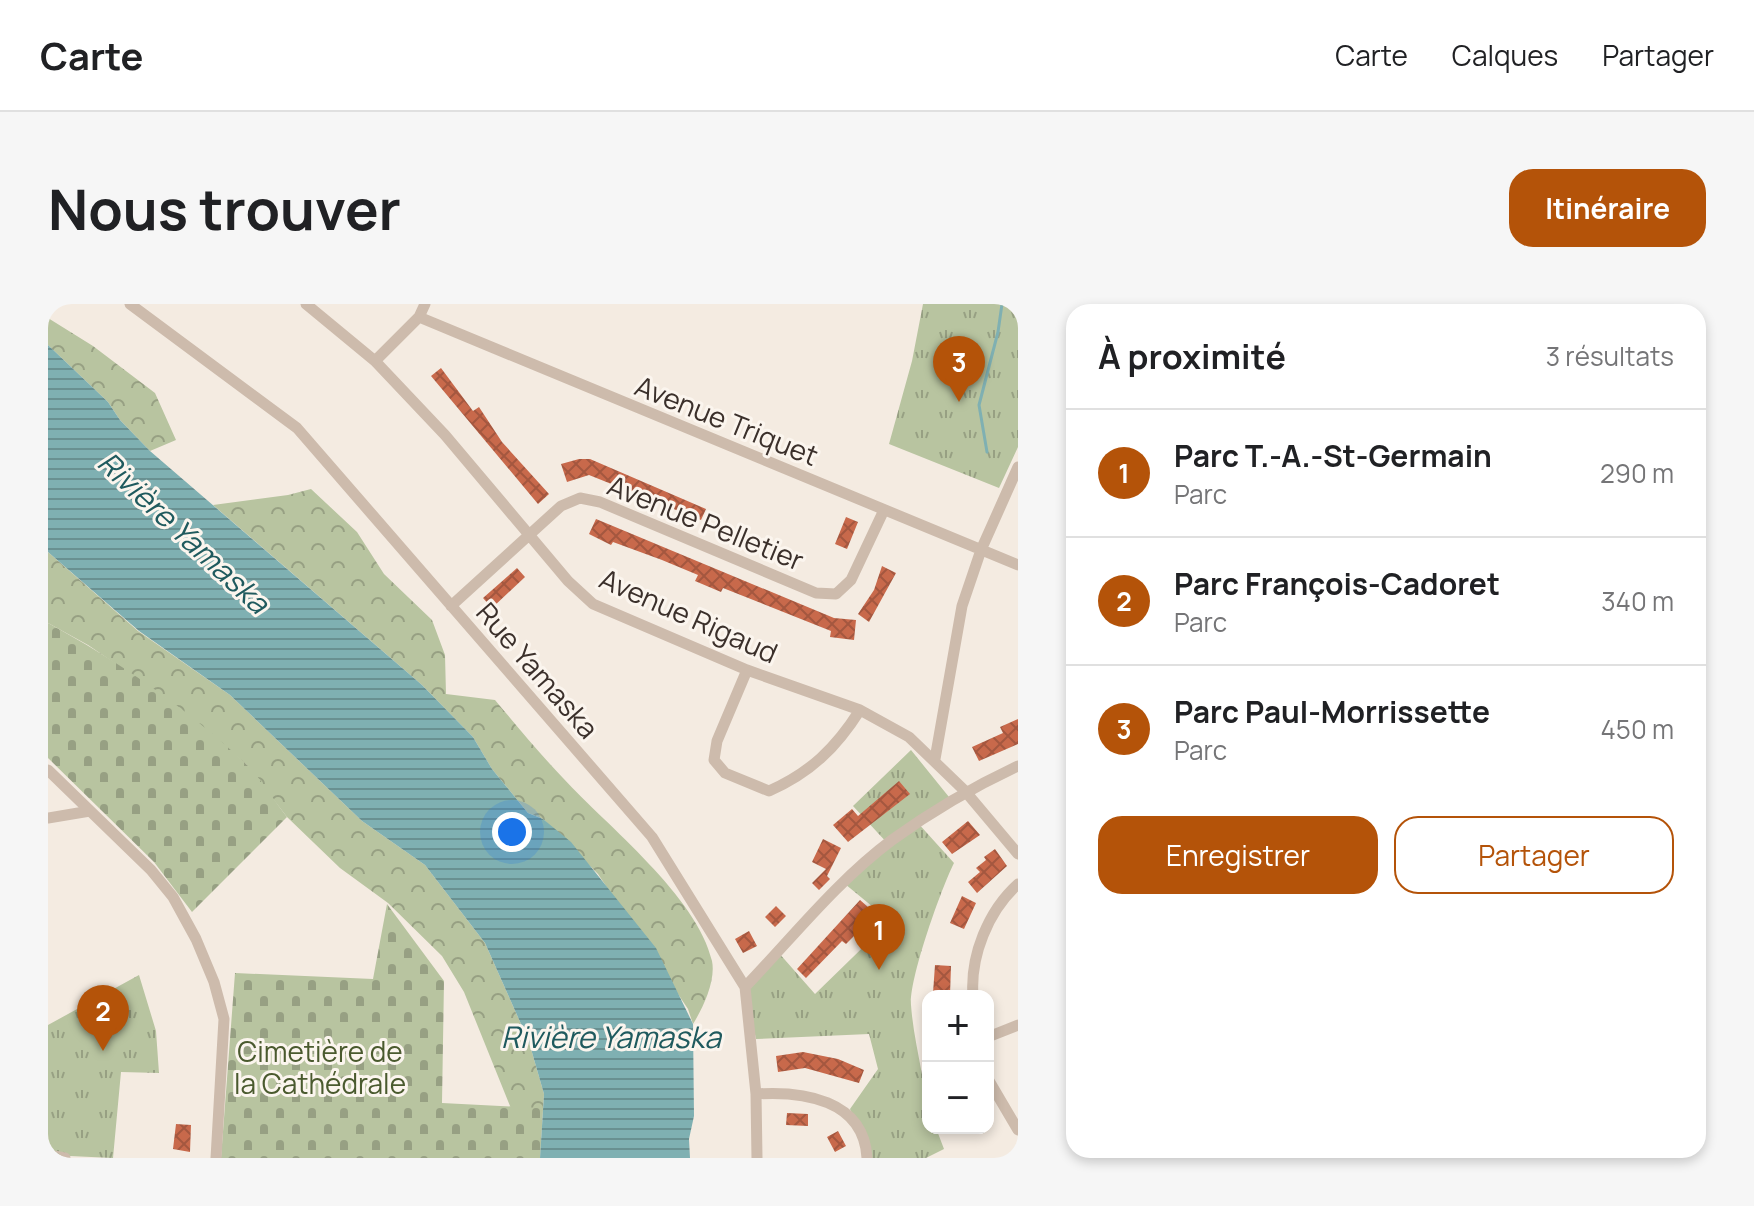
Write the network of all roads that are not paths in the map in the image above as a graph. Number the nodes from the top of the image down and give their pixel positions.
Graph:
1 (130, 304) edge
2 (306, 304) edge
3 (425, 304) edge
4 (419, 317) junction
5 (375, 361) junction
6 (1018, 467) edge
7 (884, 510) junction
8 (529, 533) junction
9 (981, 550) junction
10 (1018, 565) edge
11 (451, 606) junction
12 (747, 670) junction
13 (860, 710) junction
14 (935, 759) junction
15 (1018, 766) edge
16 (48, 770) edge
17 (965, 791) junction
18 (90, 811) junction
19 (48, 818) edge
20 (1018, 854) edge
21 (1018, 884) edge
22 (745, 987) junction
23 (972, 990) edge
24 (1018, 1025) edge
25 (994, 1035) edge
26 (994, 1089) edge
27 (756, 1094) junction
28 (1018, 1130) edge
29 (48, 1155) edge
30 (65, 1158) edge
31 (216, 1158) edge
32 (757, 1158) edge
33 (867, 1158) edge

1 - 11 street, Rue Yamaska
2 - 5 street, Avenue Rigaud
3 - 4 street
4 - 5 street
4 - 7 street, Avenue Triquet
5 - 8 street, Avenue Rigaud
6 - 9 street
7 - 8 street, Avenue Pelletier
7 - 9 street, Avenue Triquet
8 - 11 street, Avenue Pelletier
8 - 12 street, Avenue Rigaud
9 - 10 street, Avenue Triquet
9 - 14 street
11 - 22 street, Rue Yamaska
12 - 13 street, Avenue Rigaud
12 - 13 street
13 - 14 street, Avenue Rigaud
14 - 17 street, Avenue Rigaud
15 - 17 street
16 - 18 street
17 - 20 street, Avenue Rigaud
17 - 22 street
18 - 19 street
18 - 31 street
21 - 23 street
22 - 27 street, Rue Yamaska
24 - 25 street
26 - 28 street
27 - 32 street, Rue Yamaska
27 - 33 street
29 - 30 street

